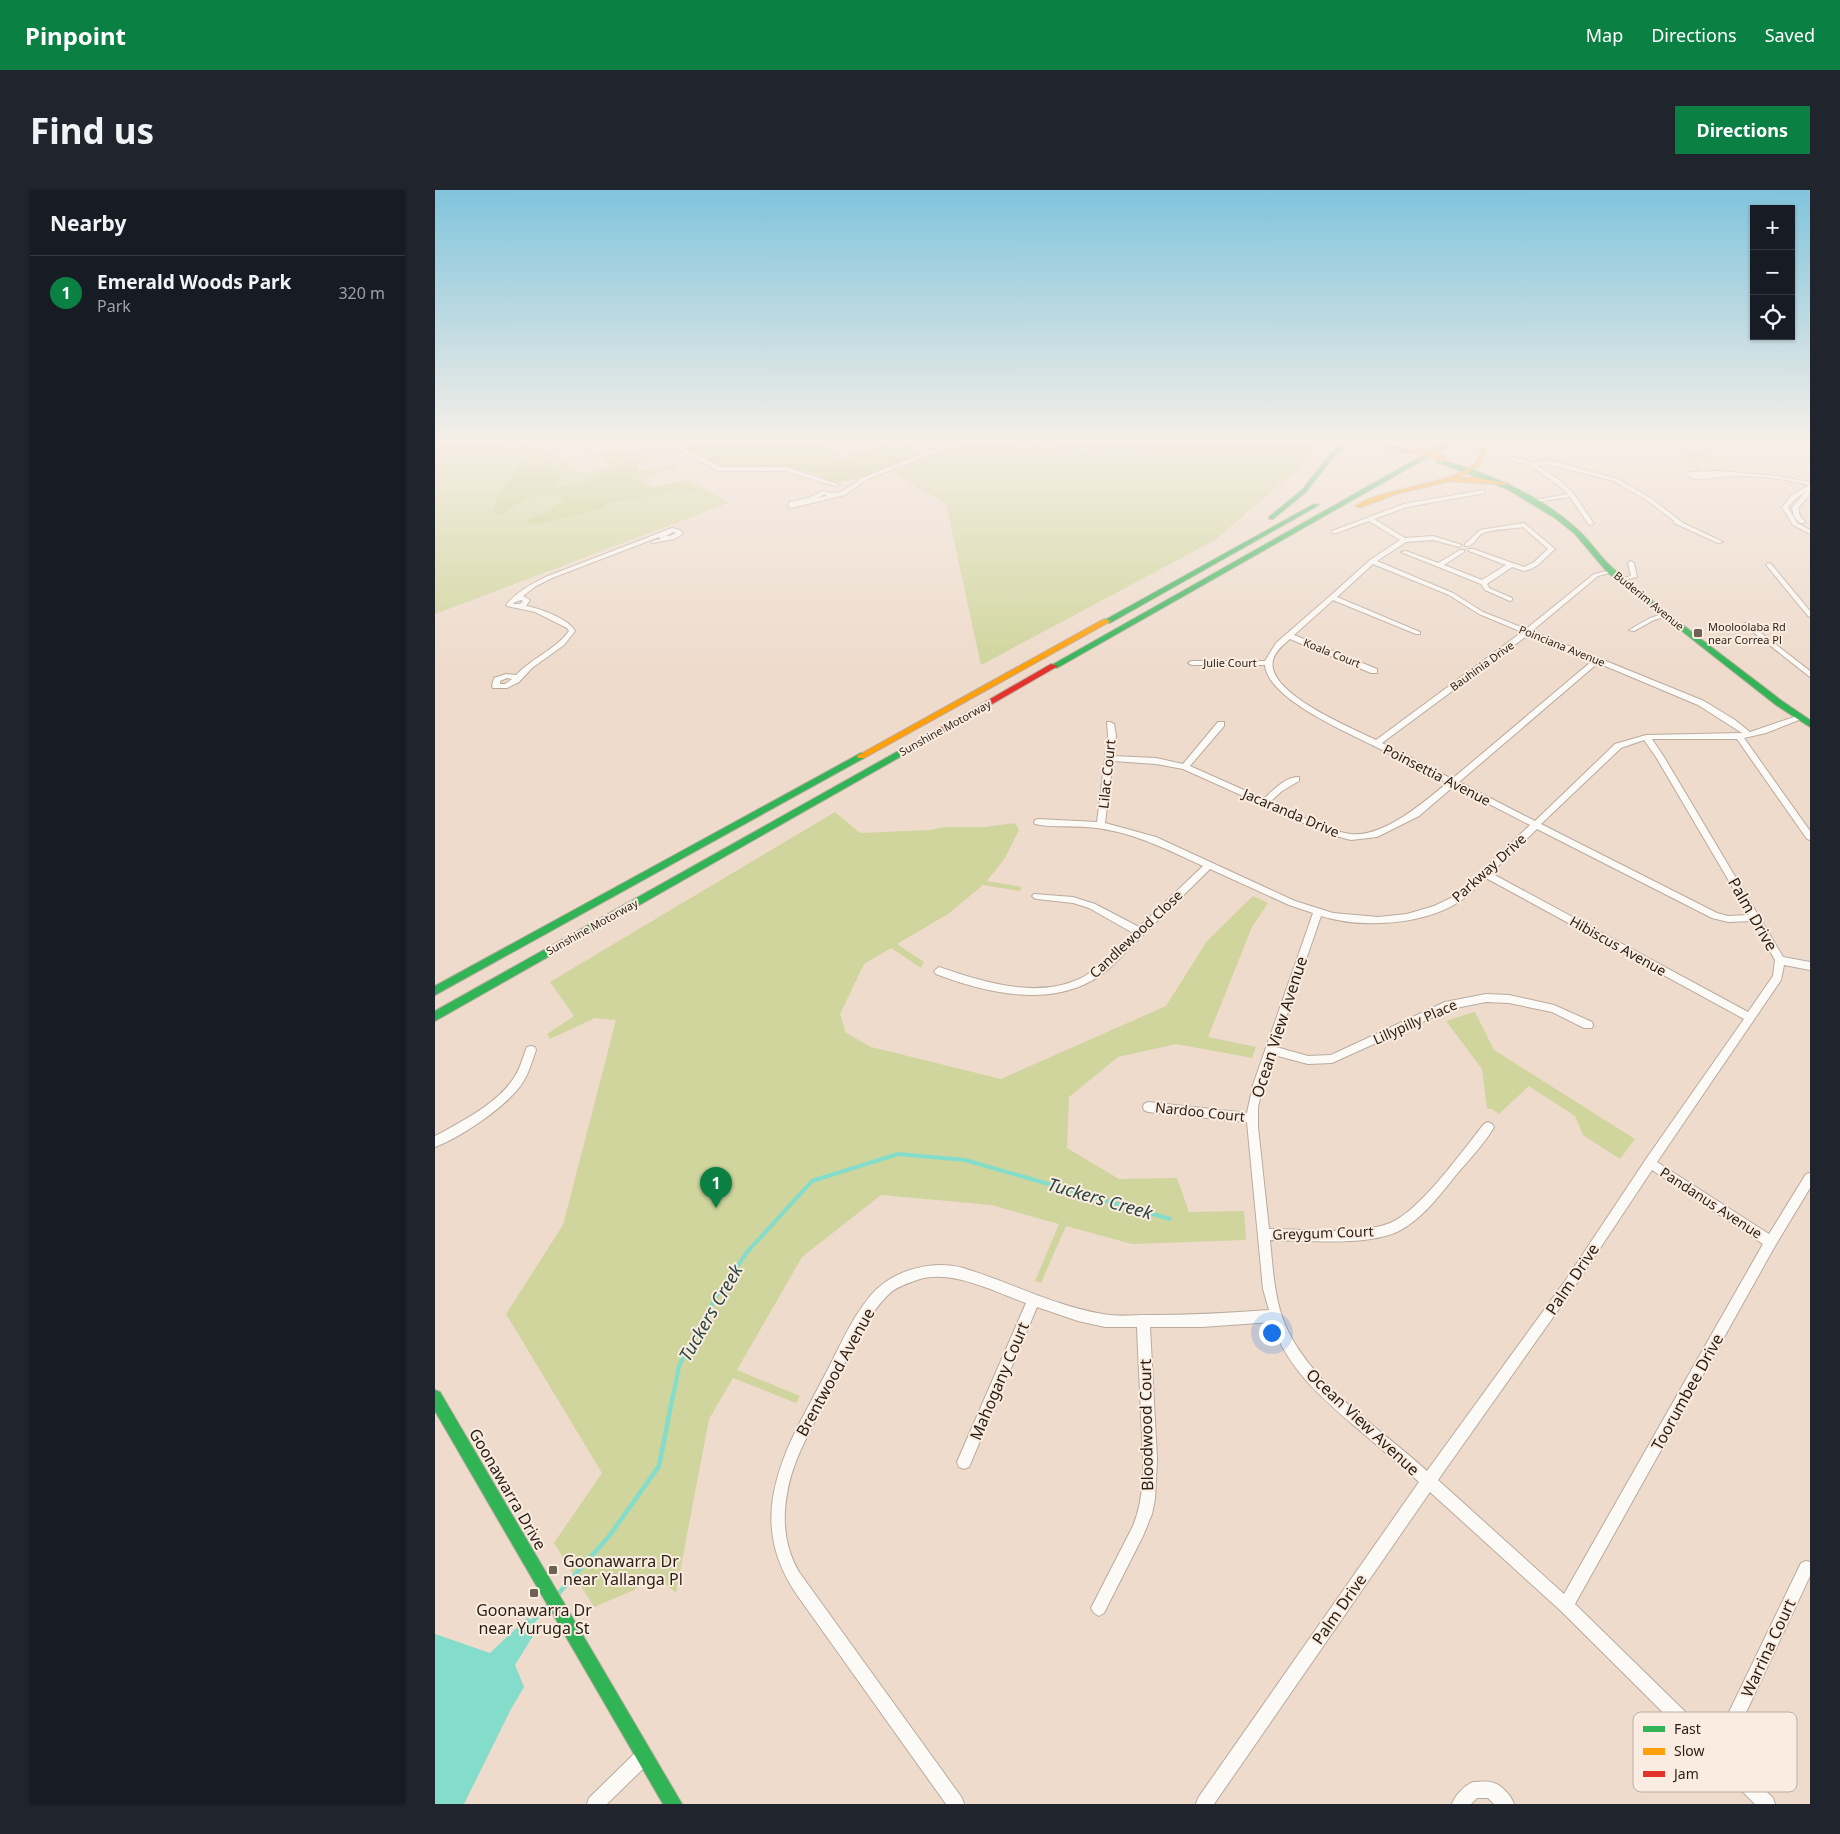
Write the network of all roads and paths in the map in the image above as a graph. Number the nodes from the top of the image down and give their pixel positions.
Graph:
1 (1272, 515) edge
2 (1296, 515) edge
3 (1322, 515) edge
4 (1339, 515) edge
5 (1380, 515) edge
6 (1558, 515) edge
7 (1585, 515) edge
8 (1667, 515) edge
9 (1790, 515) edge
10 (1797, 515) edge
11 (1370, 519) junction
12 (1591, 524) dead end
13 (1810, 527) edge
14 (1334, 532) dead end
15 (1810, 532) edge
16 (1404, 540) junction
17 (1720, 542) dead end
18 (1460, 548) junction
19 (1469, 548) junction
20 (1404, 552) dead end
21 (1372, 562) junction
22 (1631, 563) dead end
23 (1510, 565) junction
24 (1769, 565) dead end
25 (1438, 566) junction
26 (1229, 568) junction
27 (1611, 571) junction
28 (1622, 580) junction
29 (1483, 583) junction
30 (1166, 587) junction
31 (1333, 597) junction
32 (1510, 599) dead end
33 (514, 600) junction
34 (526, 600) junction
35 (518, 607) junction
36 (537, 610) junction
37 (1666, 615) junction
38 (1810, 615) edge
39 (1746, 624) dead end
40 (1632, 630) dead end
41 (1527, 632) junction
42 (1418, 633) dead end
43 (1290, 636) junction
44 (1597, 660) junction
45 (1192, 663) dead end
46 (1268, 663) junction
47 (530, 666) junction
48 (1374, 670) dead end
49 (1810, 675) edge
50 (503, 677) junction
51 (516, 680) junction
52 (1805, 721) edge
53 (1110, 724) dead end
54 (1221, 724) dead end
55 (1749, 734) junction
56 (1739, 736) junction
57 (1646, 738) junction
58 (1376, 744) junction
59 (1109, 758) junction
60 (1185, 767) junction
61 (1296, 779) dead end
62 (1453, 783) junction
63 (1265, 802) junction
64 (1038, 822) dead end
65 (1101, 824) junction
66 (1537, 825) junction
67 (1810, 837) edge
68 (1209, 865) junction
69 (1486, 874) junction
70 (1037, 896) dead end
71 (1318, 912) junction
72 (1756, 918) junction
73 (1139, 932) junction
74 (1780, 960) junction
75 (1810, 966) edge
76 (939, 971) dead end
77 (435, 991) edge
78 (435, 1016) edge
79 (1751, 1018) junction
80 (1588, 1026) dead end
81 (531, 1050) dead end
82 (1271, 1050) junction
83 (1148, 1107) dead end
84 (1253, 1118) junction
85 (1488, 1127) dead end
86 (435, 1142) edge
87 (1650, 1163) junction
88 (1810, 1178) edge
89 (1264, 1234) junction
90 (1771, 1242) junction
91 (1034, 1300) junction
92 (1275, 1316) junction
93 (1143, 1322) junction
94 (435, 1397) edge
95 (440, 1418) edge
96 (964, 1462) dead end
97 (1428, 1482) junction
98 (1806, 1568) dead end
99 (1566, 1606) junction
100 (1099, 1608) dead end
101 (1673, 1712) edge
102 (1737, 1712) edge
103 (645, 1755) junction
104 (1755, 1792) edge
105 (595, 1804) edge
106 (673, 1804) edge
107 (956, 1804) edge
108 (1204, 1804) edge
109 (1460, 1804) edge
110 (1506, 1804) edge
111 (1767, 1804) edge

1 - 30 main road
2 - 30 main road, Sunshine Motorway
3 - 26 main road, Sunshine Motorway
4 - 26 main road
5 - 11 street
6 - 27 main road, Buderim Avenue
7 - 12 street
8 - 17 street
9 - 15 street
10 - 13 street
11 - 14 street
11 - 16 street
16 - 18 street
16 - 21 street
18 - 19 street
18 - 25 street
19 - 23 street
19 - 23 street
20 - 25 street
21 - 31 street
21 - 41 street, Poinciana Avenue
22 - 28 street
23 - 29 street
24 - 38 street
25 - 29 street
26 - 78 main road, Sunshine Motorway
27 - 28 main road, Buderim Avenue
27 - 41 street, Bauhinia Drive
28 - 37 main road, Buderim Avenue
29 - 32 street
30 - 77 main road, Sunshine Motorway
31 - 42 street
31 - 43 street
33 - 34 street
33 - 34 street
33 - 35 street
34 - 35 street
34 - 36 street
35 - 36 street
36 - 47 street
37 - 40 street
37 - 52 main road, Buderim Avenue
39 - 49 street
41 - 44 street, Poinciana Avenue
41 - 58 street, Bauhinia Drive
43 - 46 street
43 - 48 street, Koala Court
44 - 55 street, Poinciana Avenue
44 - 62 street, Jacaranda Drive
45 - 46 street, Julie Court
46 - 58 street, Poinsettia Avenue
47 - 50 street
47 - 51 street
50 - 51 street
50 - 51 street
52 - 55 street, Parkway Drive
53 - 59 street, Lilac Court
54 - 60 street
55 - 56 street, Parkway Drive
56 - 57 street, Parkway Drive
56 - 67 street
57 - 66 street, Parkway Drive
57 - 72 street, Palm Drive
58 - 62 street, Poinsettia Avenue
59 - 60 street, Jacaranda Drive
59 - 65 street, Lilac Court
60 - 63 street, Jacaranda Drive
61 - 63 street
62 - 63 street, Jacaranda Drive
62 - 66 street, Poinsettia Avenue
64 - 65 street, Parkway Drive
65 - 68 street, Parkway Drive
66 - 69 street, Parkway Drive
66 - 72 street, Poinsettia Avenue
68 - 71 street, Parkway Drive
68 - 73 street, Candlewood Close
69 - 71 street, Parkway Drive
69 - 79 street, Hibiscus Avenue
70 - 73 street
71 - 82 street, Ocean View Avenue
72 - 74 street, Palm Drive
73 - 76 street, Candlewood Close
74 - 75 street
74 - 79 street, Palm Drive
79 - 87 street, Palm Drive
80 - 82 street, Lillypilly Place
81 - 86 street
82 - 84 street, Ocean View Avenue
83 - 84 street, Nardoo Court
84 - 89 street, Ocean View Avenue
85 - 89 street, Greygum Court
87 - 90 street, Pandanus Avenue
87 - 97 street, Palm Drive
88 - 90 street, Toorumbee Drive
89 - 92 street, Ocean View Avenue
90 - 99 street, Toorumbee Drive
91 - 93 street, Brentwood Avenue
91 - 96 street, Mahogany Court
91 - 107 street, Brentwood Avenue
92 - 93 street, Brentwood Avenue
92 - 97 street, Ocean View Avenue
93 - 100 street, Bloodwood Court
94 - 95 main road, Goonawarra Drive
95 - 103 main road, Goonawarra Drive
97 - 99 street, Ocean View Avenue
97 - 108 street, Palm Drive
98 - 102 street, Warrina Court
99 - 101 street, Ocean View Avenue
103 - 105 street
103 - 106 main road, Goonawarra Drive
104 - 111 street, Ocean View Avenue
109 - 110 street

